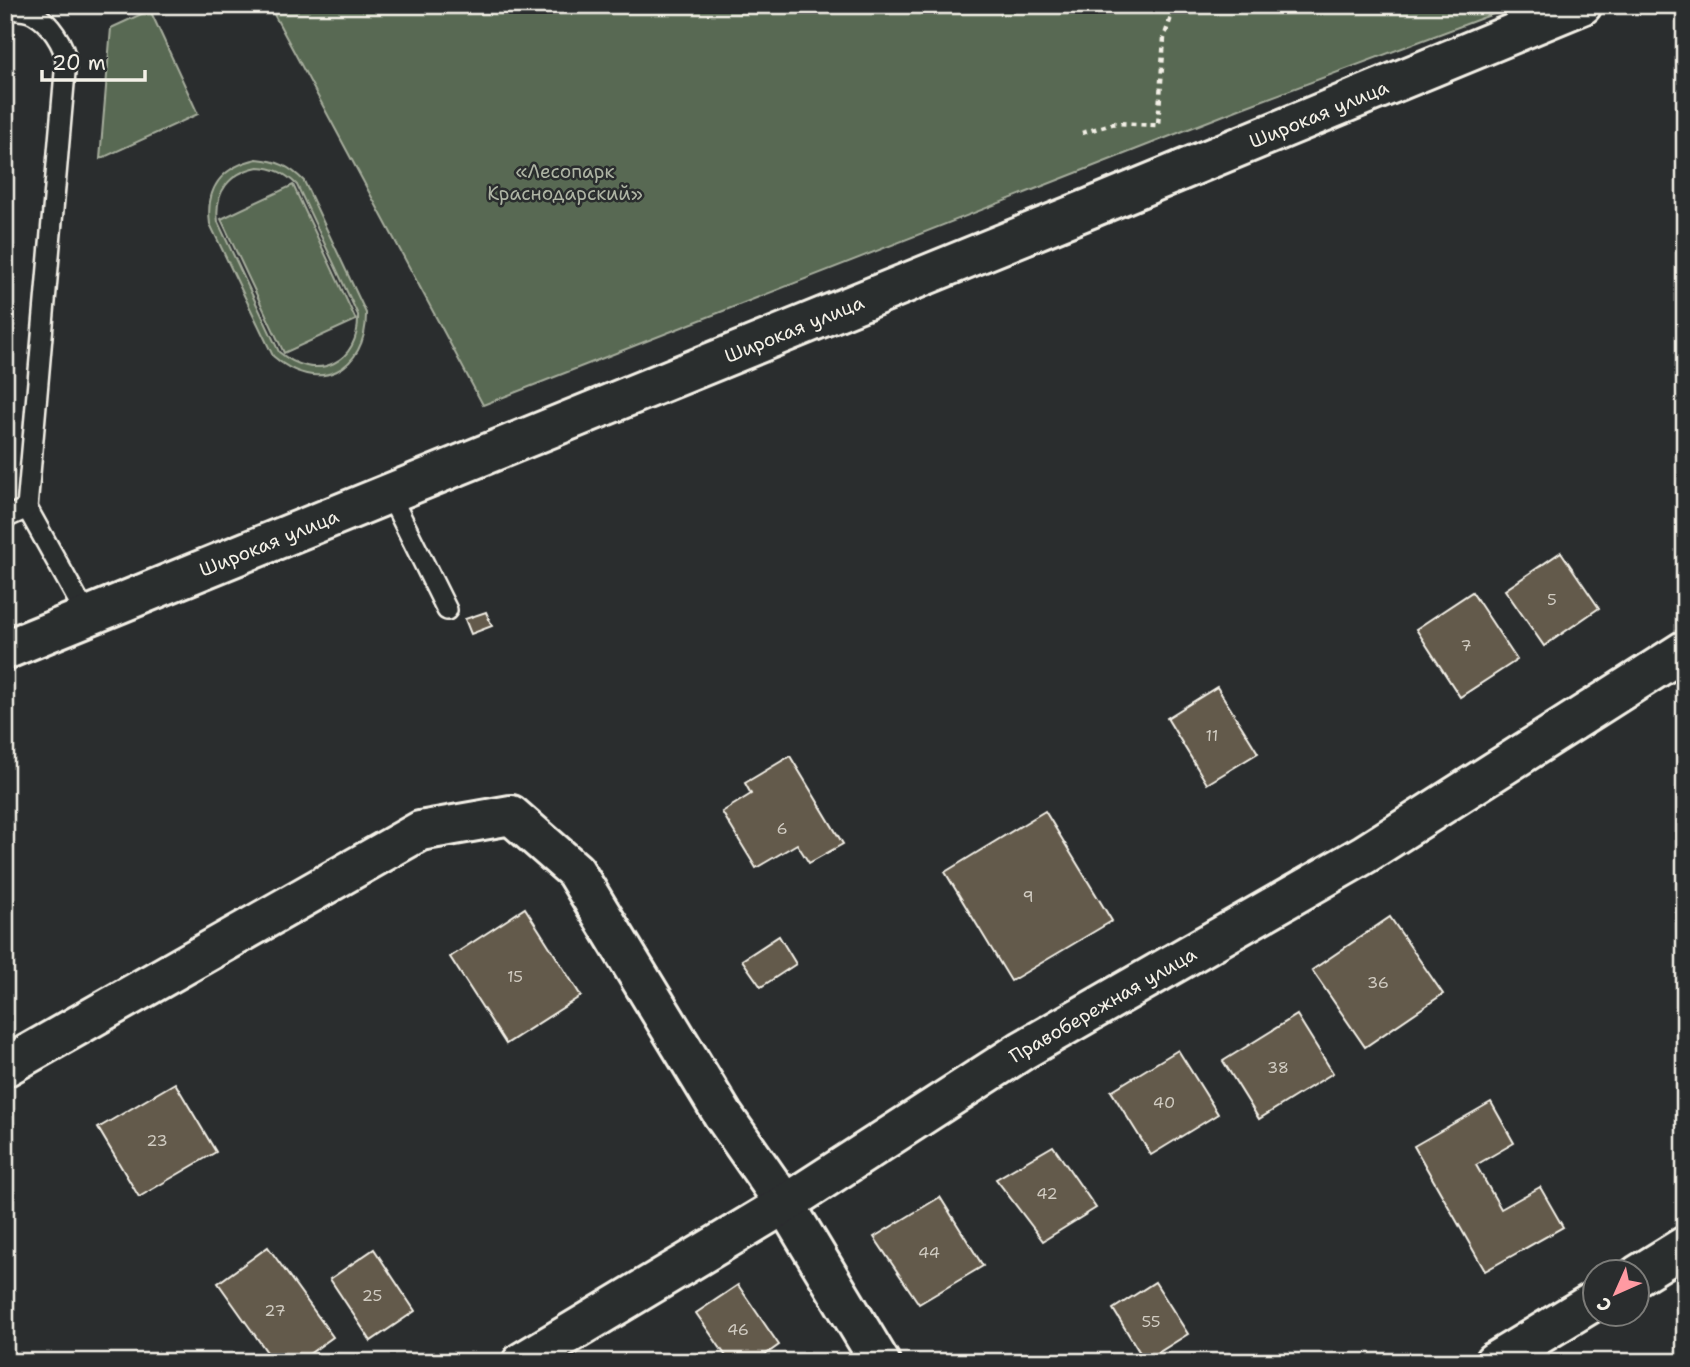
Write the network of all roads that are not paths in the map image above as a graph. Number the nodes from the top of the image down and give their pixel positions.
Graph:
1 (1582, 5) edge
2 (5, 9) edge
3 (389, 494) junction
4 (27, 508) junction
5 (5, 518) edge
6 (447, 610) dead end
7 (87, 616) junction
8 (5, 650) edge
9 (1685, 650) edge
10 (5, 1066) edge
11 (785, 1203) junction
12 (1685, 1246) edge
13 (1652, 1266) edge
14 (1582, 1308) edge
15 (522, 1362) edge
16 (880, 1362) edge
17 (1494, 1362) edge

1 - 3 street, Широкая улица
2 - 4 lane
3 - 6 lane
3 - 7 street, Широкая улица
4 - 5 lane
4 - 7 lane
7 - 8 street, Широкая улица
9 - 11 street, Правобережная улица
10 - 11 street
11 - 15 street, Правобережная улица
11 - 16 street
12 - 13 street
14 - 17 street

